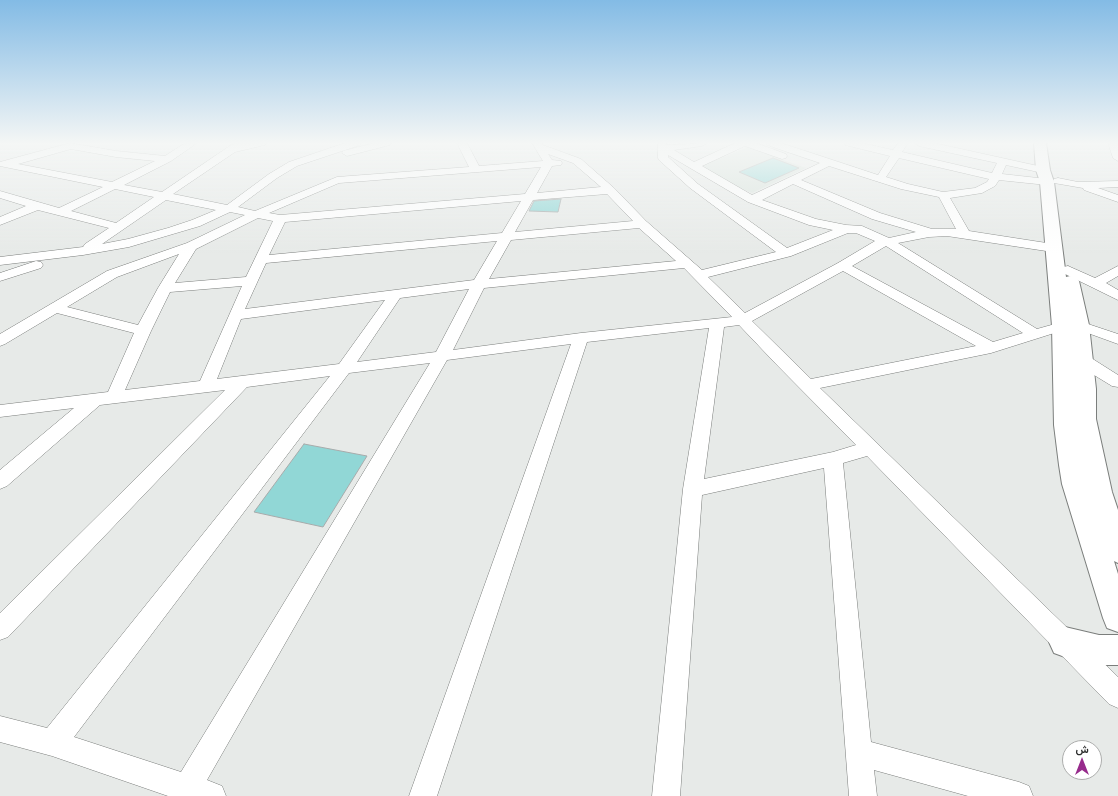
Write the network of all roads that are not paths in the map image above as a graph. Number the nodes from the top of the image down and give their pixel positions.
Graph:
1 (82, 180) edge
2 (125, 180) edge
3 (191, 180) edge
4 (268, 180) edge
5 (283, 180) edge
6 (337, 180) edge
7 (539, 180) edge
8 (599, 180) edge
9 (688, 180) edge
10 (718, 180) edge
11 (792, 180) joint
12 (884, 180) edge
13 (994, 180) edge
14 (1049, 180) edge
15 (1058, 180) edge
16 (1118, 184) edge
17 (1078, 185) junction
18 (113, 186) junction
19 (610, 190) junction
20 (0, 194) edge
21 (943, 195) junction
22 (166, 196) junction
23 (530, 197) junction
24 (1118, 199) edge
25 (752, 200) junction
26 (37, 206) junction
27 (235, 209) junction
28 (61, 212) junction
29 (257, 214) junction
30 (876, 216) junction
31 (280, 219) junction
32 (0, 221) edge
33 (642, 224) junction
34 (119, 227) junction
35 (852, 229) junction
36 (929, 232) junction
37 (965, 234) junction
38 (507, 236) junction
39 (889, 242) junction
40 (191, 246) junction
41 (83, 251) junction
42 (786, 253) junction
43 (260, 260) junction
44 (0, 262) edge
45 (1059, 262) junction
46 (40, 264) junction
47 (686, 264) junction
48 (843, 266) junction
49 (1118, 270) edge
50 (699, 276) junction
51 (0, 277) edge
52 (250, 281) junction
53 (1096, 283) junction
54 (479, 284) junction
55 (165, 288) junction
56 (396, 294) junction
57 (1118, 296) edge
58 (55, 308) junction
59 (235, 315) junction
60 (744, 320) junction
61 (717, 323) junction
62 (1070, 325) junction
63 (143, 331) junction
64 (1036, 335) junction
65 (581, 338) junction
66 (1118, 339) edge
67 (0, 341) edge
68 (991, 348) junction
69 (440, 357) junction
70 (1082, 360) junction
71 (344, 369) junction
72 (242, 382) junction
73 (1118, 382) edge
74 (809, 385) junction
75 (206, 386) junction
76 (114, 397) junction
77 (96, 399) junction
78 (0, 411) edge
79 (871, 448) junction
80 (833, 459) junction
81 (0, 481) edge
82 (694, 489) junction
83 (1118, 551) edge
84 (1118, 618) edge
85 (0, 628) edge
86 (1065, 642) junction
87 (1118, 650) edge
88 (1118, 695) edge
89 (0, 729) edge
90 (52, 743) junction
91 (858, 752) junction
92 (185, 792) edge
93 (212, 796) edge
94 (423, 796) edge
95 (666, 796) edge
96 (863, 796) edge
97 (1019, 796) edge

1 - 18 street
2 - 18 street
3 - 22 street
4 - 27 street
5 - 27 street
6 - 29 street
7 - 23 street
8 - 19 street
9 - 42 street
10 - 25 street
11 - 25 street
11 - 30 street
12 - 21 street
13 - 21 street
14 - 45 street
15 - 17 street
16 - 17 street
17 - 24 street
18 - 22 street
18 - 28 street
19 - 23 street
19 - 33 street
20 - 26 street
21 - 37 street
22 - 27 street
22 - 34 street
23 - 31 street
23 - 38 street
25 - 35 street
26 - 28 street
26 - 32 street
27 - 29 street
27 - 41 street
27 - 46 street
28 - 34 street
29 - 31 street
29 - 40 street
30 - 35 street
30 - 36 street
31 - 43 street
33 - 38 street
33 - 47 street
34 - 41 street
35 - 39 street
35 - 42 street
36 - 37 street
36 - 39 street
37 - 45 street
38 - 43 street
38 - 54 street
39 - 48 street
39 - 64 street
40 - 55 street
40 - 58 street
41 - 44 street
41 - 46 street
42 - 50 street
43 - 52 street
45 - 53 street
45 - 62 street
46 - 51 street
47 - 50 street
47 - 54 street
48 - 60 street
48 - 68 street
49 - 53 street
50 - 60 street
52 - 55 street
52 - 59 street
53 - 57 street
54 - 56 street
54 - 69 street
55 - 63 street
56 - 59 street
56 - 71 street
58 - 63 street
58 - 67 street
59 - 75 street
60 - 61 street
60 - 74 street
61 - 65 street
61 - 82 street
62 - 64 street
62 - 66 street
62 - 70 street
62 - 84 street
63 - 76 street
64 - 68 street
65 - 69 street
65 - 94 street
68 - 74 street
69 - 71 street
69 - 92 street
70 - 73 street
70 - 83 street
71 - 72 street
71 - 90 street
72 - 75 street
72 - 85 street
74 - 79 street
75 - 76 street
76 - 77 street
77 - 78 street
77 - 81 street
79 - 80 street
79 - 86 street
80 - 82 street
80 - 91 street
82 - 95 street
86 - 87 street
86 - 88 street
89 - 90 street
90 - 92 street
91 - 96 street
91 - 97 street
92 - 93 street

